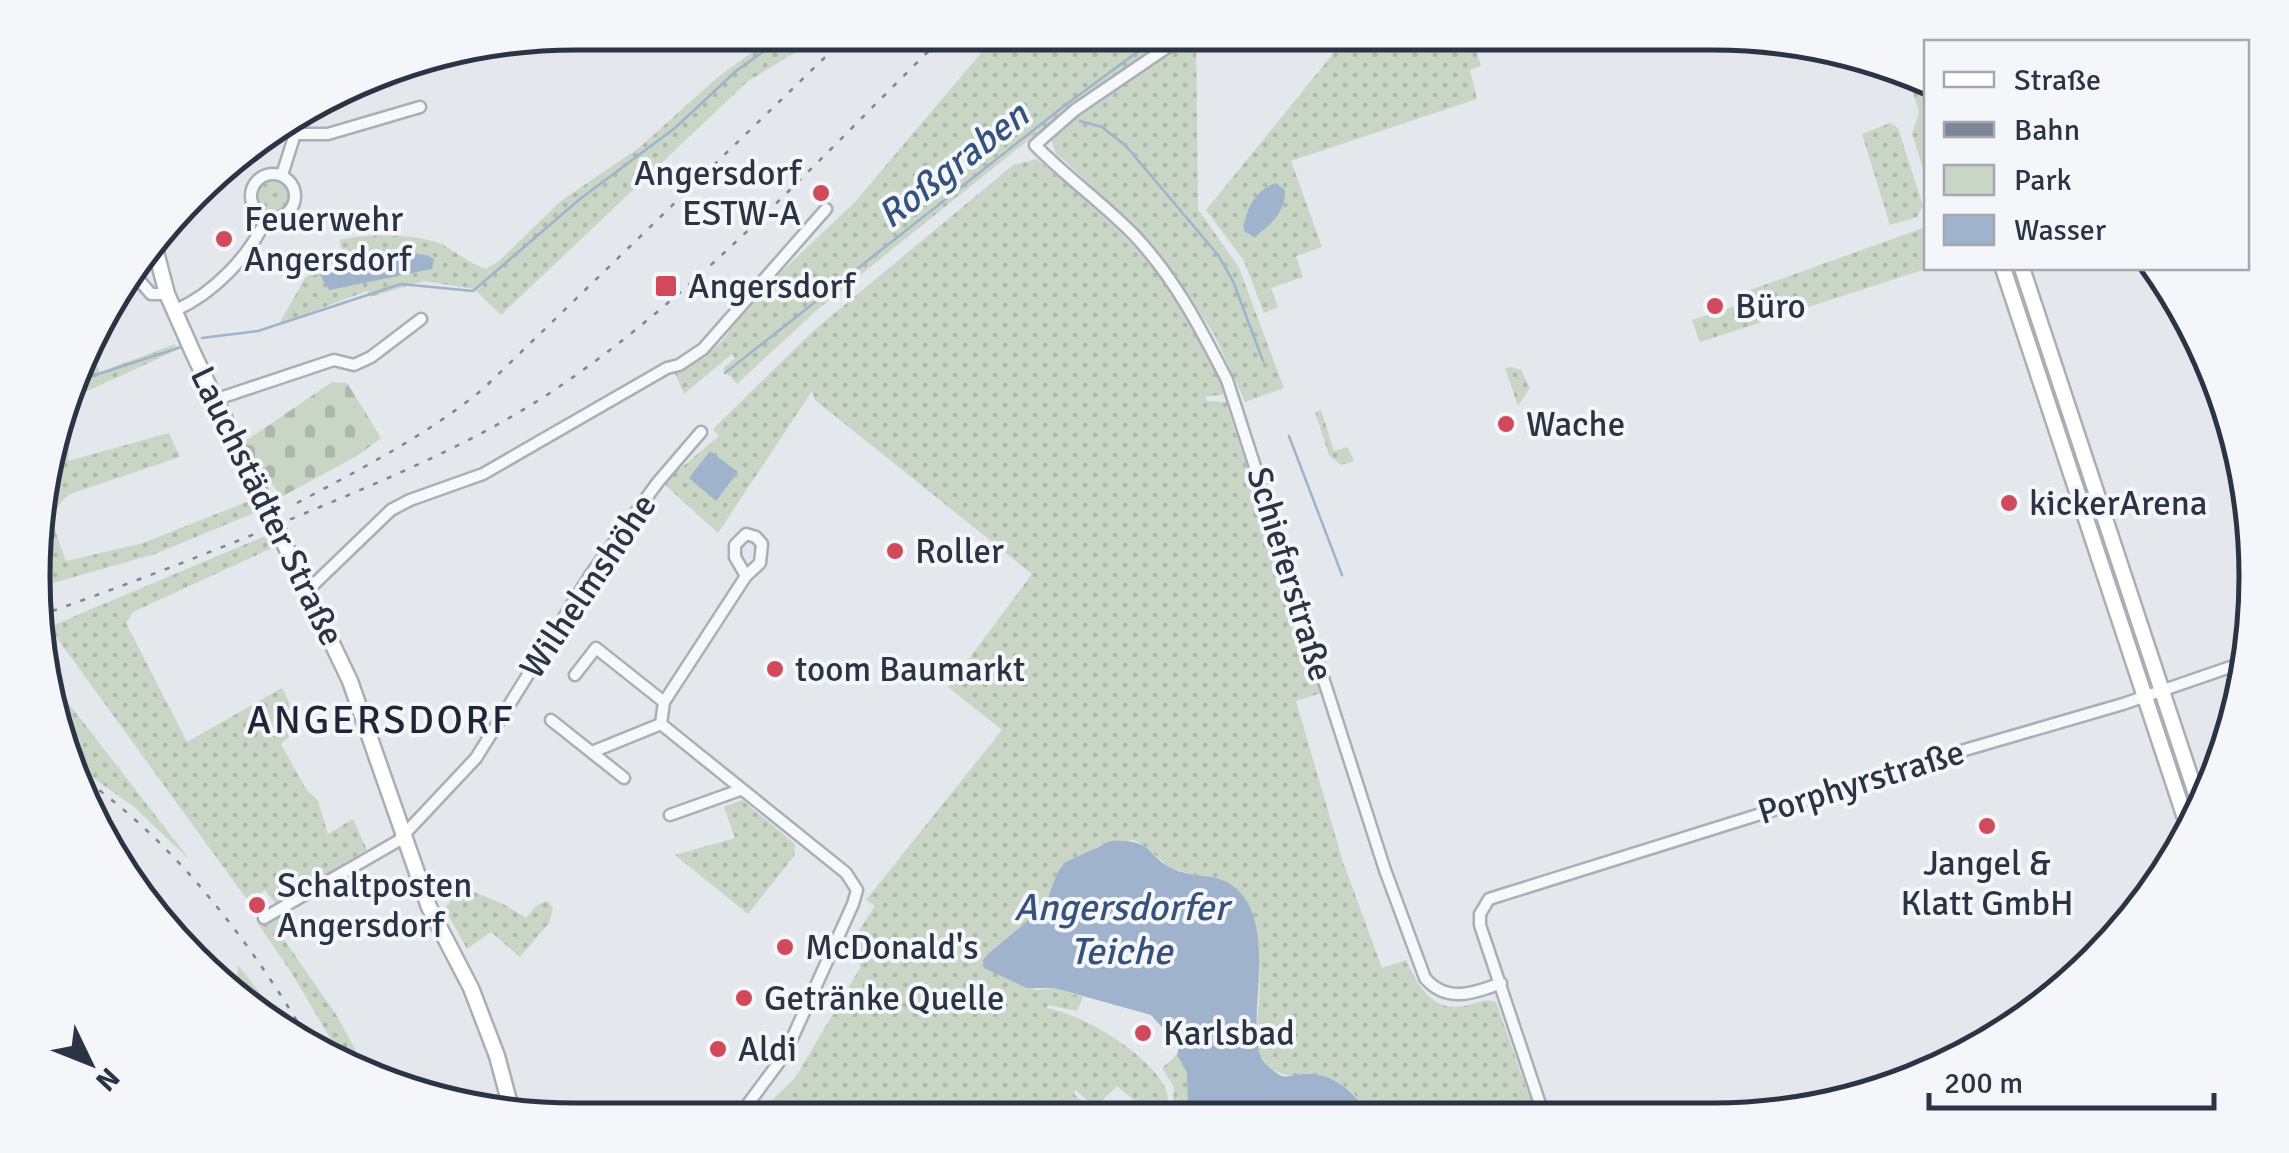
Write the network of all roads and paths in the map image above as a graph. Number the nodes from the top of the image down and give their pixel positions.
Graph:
1 (1163, 50) edge
2 (420, 106) dead end
3 (295, 134) joint
4 (282, 175) junction
5 (826, 209) dead end
6 (267, 217) junction
7 (158, 258) edge
8 (2004, 270) edge
9 (2023, 270) edge
10 (141, 282) edge
11 (167, 294) junction
12 (174, 312) junction
13 (421, 319) dead end
14 (214, 400) junction
15 (702, 432) dead end
16 (746, 576) dead end
17 (308, 590) junction
18 (2231, 668) edge
19 (574, 675) dead end
20 (2164, 690) junction
21 (2147, 696) junction
22 (664, 702) junction
23 (551, 720) dead end
24 (661, 724) junction
25 (592, 752) junction
26 (624, 778) dead end
27 (2195, 788) edge
28 (740, 790) junction
29 (2183, 812) edge
30 (670, 815) dead end
31 (403, 834) junction
32 (264, 918) dead end
33 (1501, 983) junction
34 (508, 1098) edge
35 (749, 1103) edge
36 (1540, 1103) edge

1 - 33 street, Schieferstraße
2 - 3 street
3 - 4 street
4 - 6 street
4 - 6 street
5 - 17 street
6 - 12 street
7 - 11 main road, Lauchstädter Straße
8 - 21 main road
9 - 20 main road
10 - 11 street
11 - 12 main road, Lauchstädter Straße
12 - 14 main road, Lauchstädter Straße
13 - 14 street
14 - 17 main road, Lauchstädter Straße
15 - 31 street, Wilhelmshöhe
16 - 22 street
17 - 31 main road, Lauchstädter Straße
18 - 20 street, Porphyrstraße
19 - 22 street
20 - 21 street, Porphyrstraße
20 - 27 main road
21 - 29 main road
21 - 33 street, Porphyrstraße
22 - 24 street
23 - 25 street
24 - 25 street
24 - 28 street
25 - 26 street
28 - 30 street
28 - 35 street
31 - 32 street, Wilhelmshöhe
31 - 34 main road, Lauchstädter Straße
33 - 36 street

